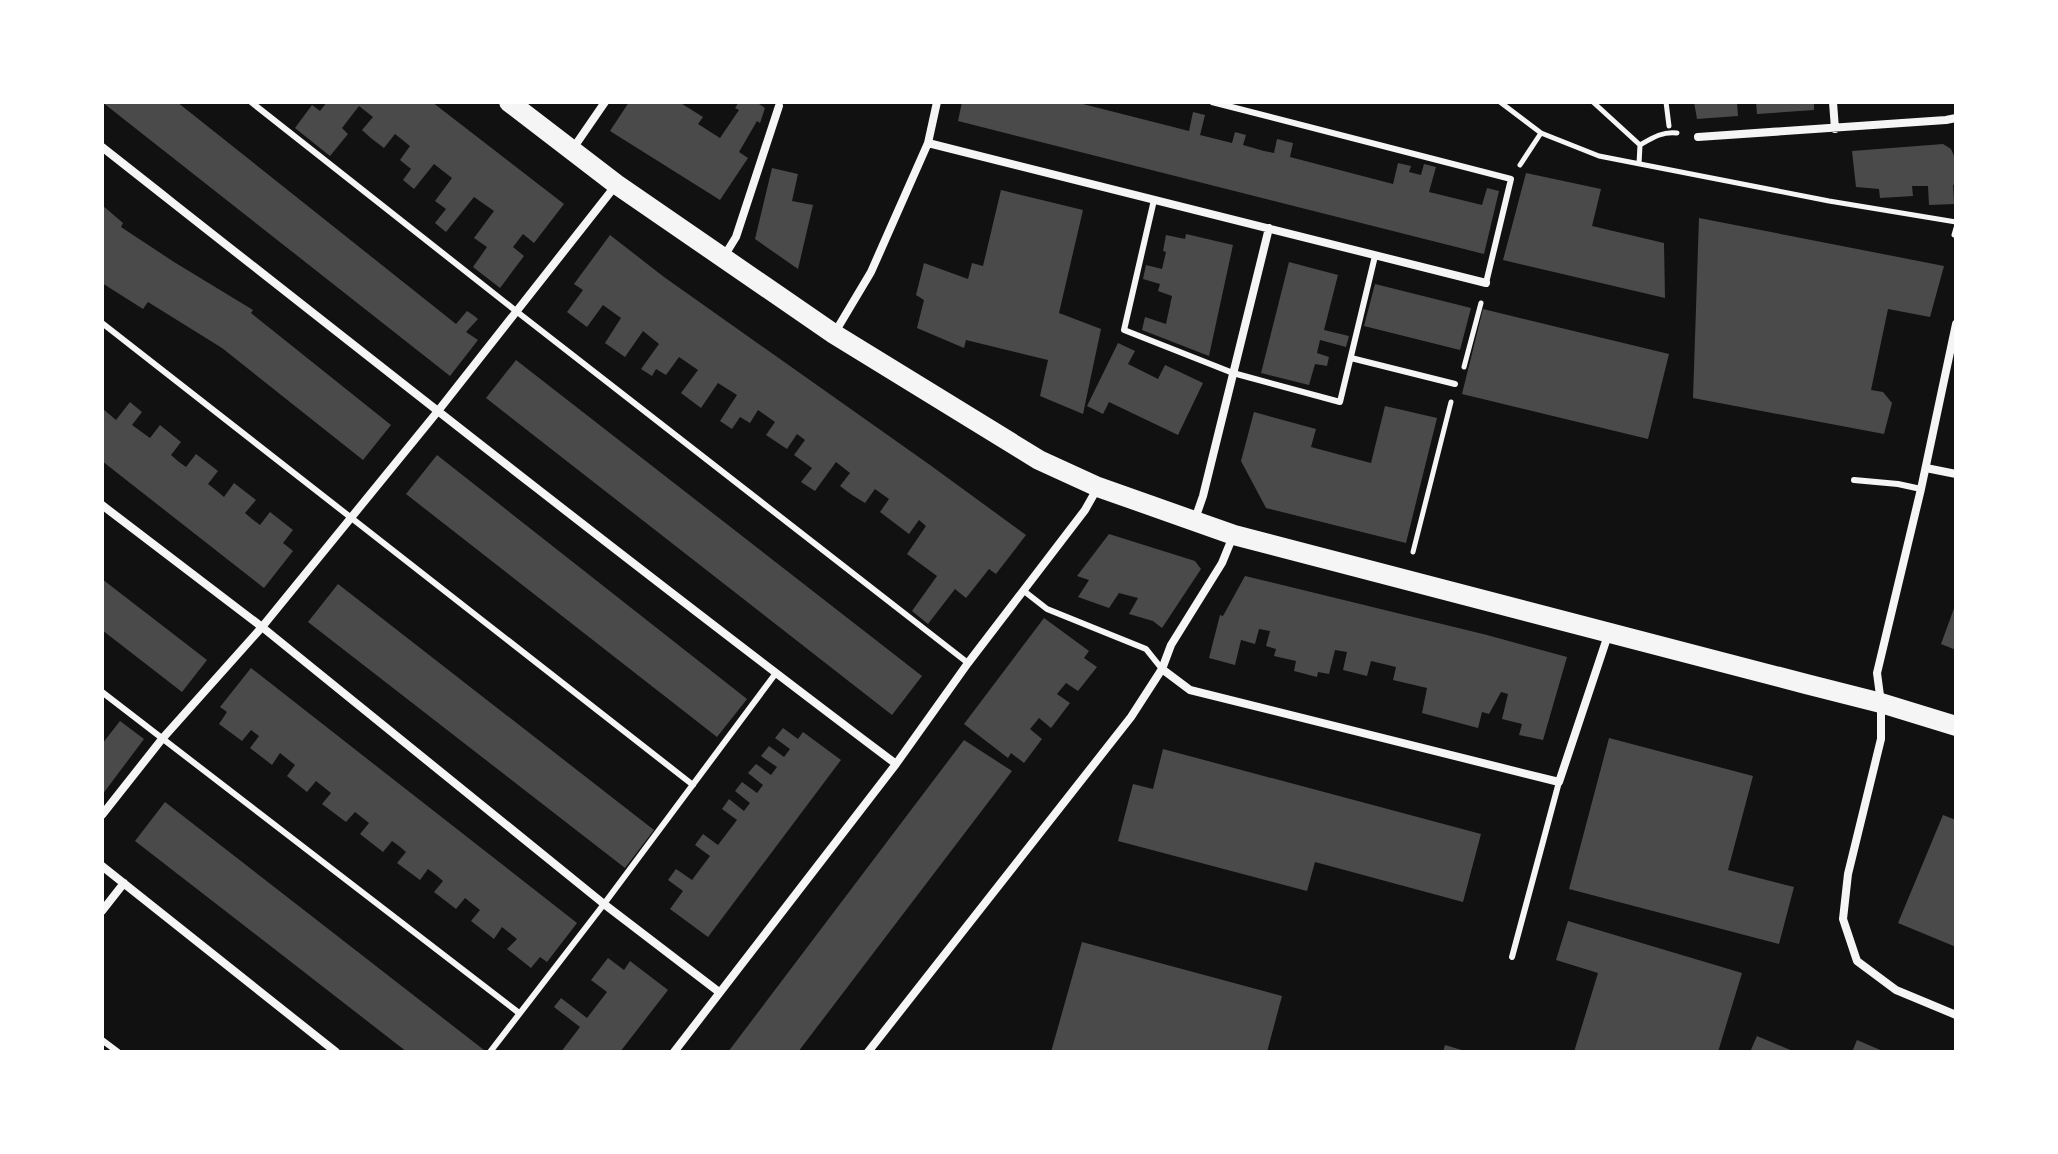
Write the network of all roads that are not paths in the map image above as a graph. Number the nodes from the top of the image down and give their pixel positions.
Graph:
1 (251, 102) edge
2 (509, 102) edge
3 (605, 102) edge
4 (937, 102) edge
5 (1212, 102) edge
6 (1833, 102) edge
7 (776, 104) edge
8 (1956, 118) edge
9 (1835, 129) junction
10 (1698, 137) dead end
11 (928, 143) junction
12 (102, 147) edge
13 (572, 150) junction
14 (616, 184) junction
15 (1154, 200) junction
16 (1269, 228) junction
17 (1375, 256) junction
18 (723, 258) junction
19 (1486, 283) joint
20 (516, 311) junction
21 (102, 323) edge
22 (1956, 324) edge
23 (834, 334) junction
24 (1351, 358) junction
25 (1233, 373) junction
26 (1455, 384) road end
27 (438, 411) junction
28 (1926, 468) junction
29 (1956, 474) edge
30 (1854, 480) dead end
31 (1098, 487) junction
32 (1921, 489) junction
33 (102, 505) edge
34 (350, 519) junction
35 (1194, 522) junction
36 (1234, 535) junction
37 (1024, 591) junction
38 (262, 627) junction
39 (1609, 633) junction
40 (968, 663) junction
41 (1162, 669) junction
42 (776, 673) junction
43 (102, 692) edge
44 (1881, 703) junction
45 (1956, 726) edge
46 (162, 739) junction
47 (896, 764) junction
48 (1559, 782) junction
49 (693, 785) junction
50 (102, 815) edge
51 (102, 866) edge
52 (124, 883) junction
53 (604, 904) junction
54 (102, 911) edge
55 (1512, 957) dead end
56 (719, 992) junction
57 (519, 1013) junction
58 (1956, 1015) edge
59 (102, 1040) edge
60 (332, 1051) edge
61 (118, 1052) edge
62 (490, 1052) edge
63 (674, 1052) edge
64 (868, 1052) edge

1 - 20 lane
2 - 13 main road
3 - 13 street
4 - 11 street
5 - 19 lane
6 - 9 street
7 - 18 street
8 - 9 street
9 - 10 street
11 - 15 street
11 - 23 street
12 - 27 street
13 - 14 main road
14 - 18 main road
14 - 20 street
15 - 16 street
15 - 25 lane
16 - 17 street
16 - 25 street
17 - 19 street
17 - 24 lane
18 - 23 main road
20 - 27 street
20 - 40 lane
21 - 34 lane
22 - 28 street
23 - 31 main road
24 - 25 lane
24 - 26 lane
25 - 35 street
27 - 34 street
27 - 42 street
28 - 29 street
28 - 32 street
30 - 32 lane
31 - 35 main road
31 - 37 street
32 - 44 street
33 - 38 street
34 - 38 street
34 - 49 lane
35 - 36 main road
36 - 39 main road
36 - 41 street
37 - 40 street
37 - 41 lane
38 - 46 street
38 - 53 street
39 - 44 main road
39 - 48 street
40 - 47 street
41 - 48 street
41 - 64 street
42 - 47 street
42 - 49 lane
43 - 46 lane
44 - 45 main road
44 - 58 street
46 - 50 street
46 - 57 lane
47 - 56 street
48 - 55 lane
49 - 53 lane
51 - 52 street
52 - 54 street
52 - 60 street
53 - 56 street
53 - 57 lane
56 - 63 street
57 - 62 lane
59 - 61 lane

